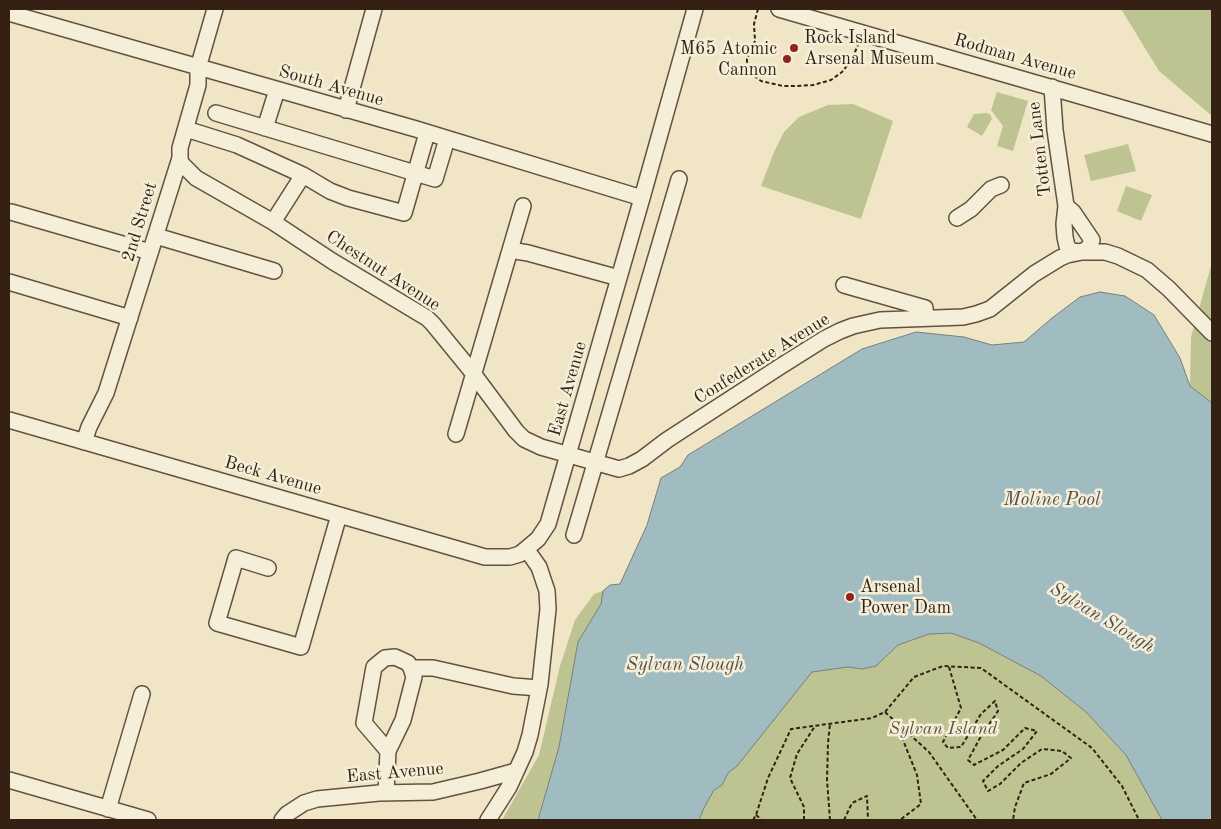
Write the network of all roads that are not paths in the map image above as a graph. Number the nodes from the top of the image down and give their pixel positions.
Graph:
1 (215, 9) edge
2 (374, 9) edge
3 (695, 9) edge
4 (779, 9) edge
5 (9, 13) edge
6 (198, 68) junction
7 (1052, 88) junction
8 (277, 90) junction
9 (346, 110) junction
10 (216, 114) dead end
11 (265, 128) junction
12 (186, 129) junction
13 (427, 132) junction
14 (1212, 134) edge
15 (447, 139) junction
16 (180, 158) junction
17 (415, 173) junction
18 (303, 175) junction
19 (679, 179) dead end
20 (1000, 185) dead end
21 (642, 198) junction
22 (523, 206) dead end
23 (1066, 206) junction
24 (11, 212) dead end
25 (957, 218) dead end
26 (273, 222) junction
27 (156, 236) junction
28 (510, 250) junction
29 (150, 252) junction
30 (1082, 252) junction
31 (274, 271) dead end
32 (619, 278) junction
33 (9, 282) edge
34 (844, 284) dead end
35 (130, 318) junction
36 (926, 318) junction
37 (1212, 333) edge
38 (474, 375) junction
39 (9, 420) edge
40 (456, 434) dead end
41 (84, 442) junction
42 (568, 454) junction
43 (594, 462) junction
44 (340, 515) junction
45 (574, 535) dead end
46 (527, 550) junction
47 (268, 568) dead end
48 (412, 668) junction
49 (539, 688) junction
50 (142, 694) dead end
51 (388, 751) junction
52 (516, 771) junction
53 (9, 780) edge
54 (386, 792) junction
55 (108, 809) junction
56 (148, 820) edge
57 (282, 820) edge
58 (488, 820) edge

1 - 6 street, 2nd Street
2 - 9 street
3 - 21 street, East Avenue
4 - 7 street, Rodman Avenue
5 - 6 street, South Avenue
6 - 8 street, South Avenue
6 - 12 street, 2nd Street
7 - 14 street, Rodman Avenue
7 - 23 street, Totten Lane
8 - 9 street, South Avenue
8 - 11 street
9 - 13 street, South Avenue
10 - 11 street
11 - 17 street
12 - 16 street, 2nd Street
12 - 18 street
13 - 15 street, South Avenue
13 - 17 street
15 - 17 street
15 - 21 street, South Avenue
16 - 26 street, Chestnut Avenue
16 - 27 street, 2nd Street
17 - 18 street
18 - 26 street
19 - 43 street
20 - 25 street
21 - 32 street, East Avenue
22 - 28 street
23 - 30 street, Totten Lane
23 - 30 street, Totten Lane
24 - 29 street
26 - 38 street, Chestnut Avenue
27 - 29 street, 2nd Street
27 - 31 street
28 - 32 street
28 - 38 street
29 - 35 street, 2nd Street
30 - 36 street, Confederate Avenue
30 - 37 street, Confederate Avenue
32 - 42 street, East Avenue
33 - 35 street
34 - 36 street
35 - 41 street, 2nd Street
36 - 43 street, Confederate Avenue
38 - 40 street
38 - 42 street, Chestnut Avenue
39 - 41 street, Beck Avenue
41 - 44 street, Beck Avenue
42 - 43 street, Confederate Avenue
42 - 46 street, East Avenue
43 - 45 street
44 - 46 street, Beck Avenue
44 - 47 street
46 - 49 street
48 - 49 street
48 - 51 street
48 - 51 street
49 - 52 street
50 - 55 street
51 - 54 street
52 - 54 street, East Avenue
52 - 58 street
53 - 55 street
54 - 57 street, East Avenue
55 - 56 street

